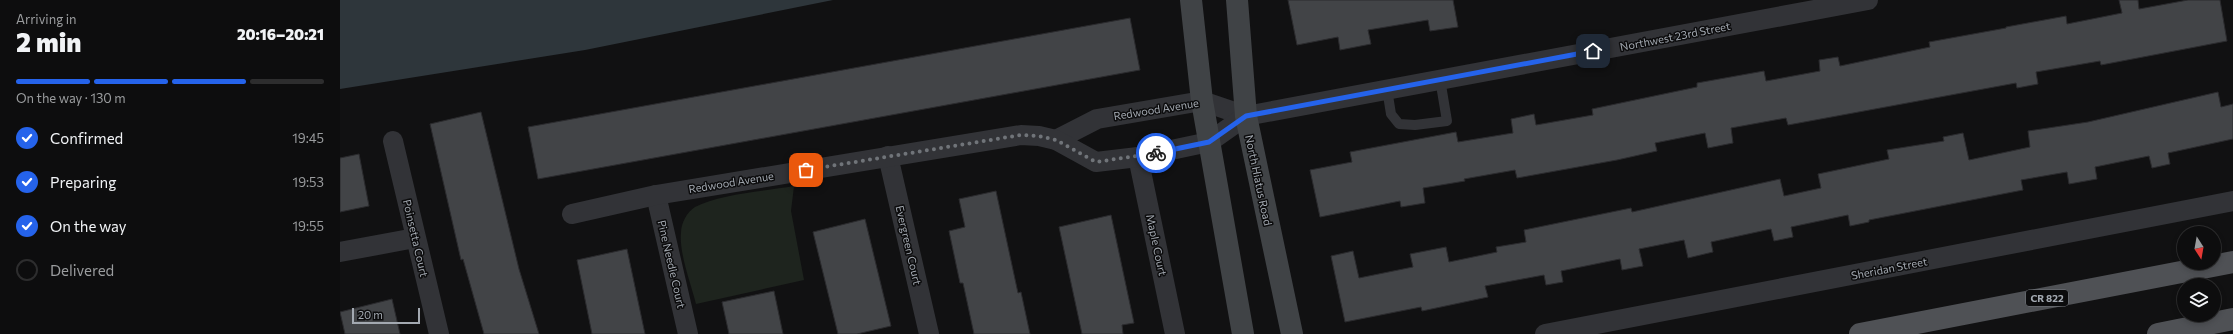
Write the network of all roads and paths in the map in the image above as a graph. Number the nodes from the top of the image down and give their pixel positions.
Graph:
1 (1191, 0) edge
2 (1237, 0) edge
3 (1868, 0) edge
4 (1440, 79) junction
5 (1387, 89) junction
6 (1202, 101) junction
7 (1246, 116) junction
8 (1056, 140) junction
9 (393, 141) dead end
10 (1209, 142) junction
11 (888, 156) junction
12 (1138, 157) junction
13 (656, 195) junction
14 (2233, 201) edge
15 (572, 214) dead end
16 (415, 238) junction
17 (340, 252) edge
18 (2233, 262) edge
19 (2233, 319) edge
20 (439, 334) edge
21 (688, 334) edge
22 (929, 334) edge
23 (1175, 334) edge
24 (1243, 334) edge
25 (1292, 334) edge
26 (1545, 334) edge
27 (1860, 334) edge
28 (2158, 334) edge

1 - 6 main road
2 - 7 main road, North Hiatus Road
3 - 4 street, Northwest 23rd Street
4 - 5 street, Northwest 23rd Street
4 - 5 lane
5 - 7 street, Northwest 23rd Street
6 - 7 street, Redwood Avenue
6 - 8 street, Redwood Avenue
6 - 10 main road
7 - 10 street, Redwood Avenue
7 - 25 main road, North Hiatus Road
8 - 11 street, Redwood Avenue
8 - 12 street, Redwood Avenue
9 - 16 street, Poinsetta Court
10 - 12 street, Redwood Avenue
10 - 24 main road
11 - 13 street, Redwood Avenue
11 - 22 street, Evergreen Court
12 - 23 street, Maple Court
13 - 15 street, Redwood Avenue
13 - 21 street, Pine Needle Court
14 - 26 street, Sheridan Street
16 - 17 street
16 - 20 street, Poinsetta Court
18 - 27 main road, CR 822
19 - 28 main road

